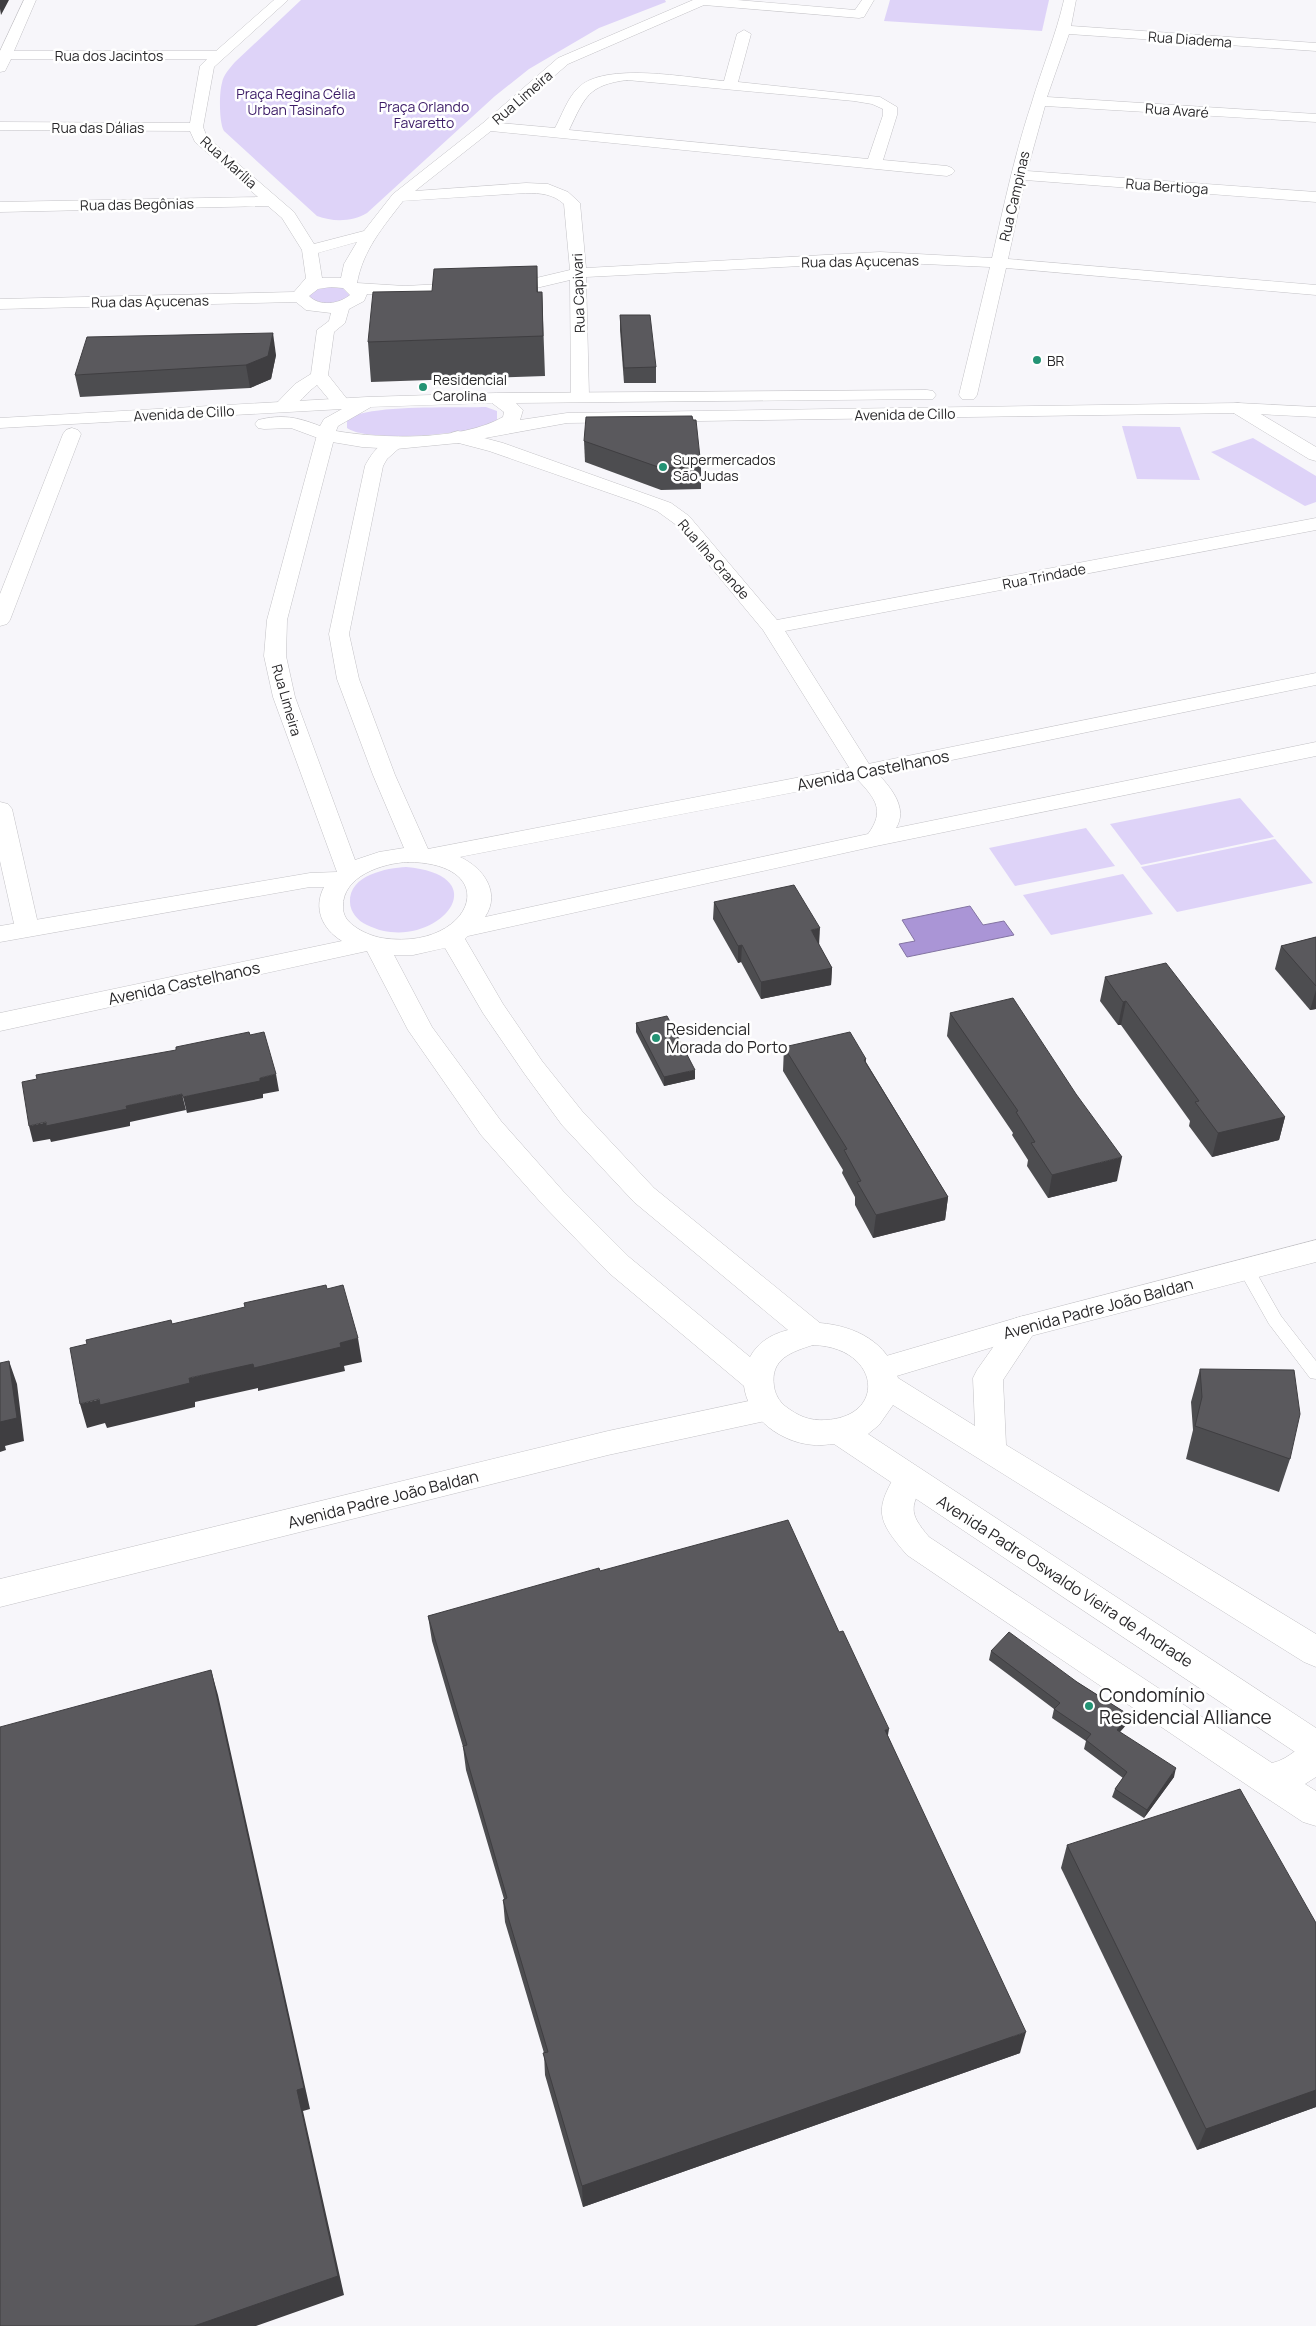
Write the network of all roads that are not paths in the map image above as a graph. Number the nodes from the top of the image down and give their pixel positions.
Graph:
1 (30, 0) edge
2 (282, 0) edge
3 (702, 0) edge
4 (868, 0) edge
5 (1070, 0) edge
6 (1064, 30) junction
7 (744, 34) dead end
8 (1316, 47) edge
9 (218, 55) junction
10 (2, 60) edge
11 (730, 86) junction
12 (1039, 101) junction
13 (1316, 118) edge
14 (0, 126) edge
15 (488, 126) junction
16 (196, 127) junction
17 (560, 133) junction
18 (874, 164) junction
19 (947, 171) dead end
20 (1018, 175) junction
21 (398, 197) junction
22 (1316, 197) edge
23 (274, 201) junction
24 (0, 207) edge
25 (370, 234) junction
26 (310, 250) junction
27 (341, 262) junction
28 (999, 263) junction
29 (578, 273) junction
30 (1316, 290) edge
31 (304, 292) junction
32 (350, 295) junction
33 (0, 304) edge
34 (315, 307) junction
35 (326, 330) junction
36 (319, 376) junction
37 (968, 394) junction
38 (987, 394) dead end
39 (1015, 394) dead end
40 (580, 396) junction
41 (1316, 396) edge
42 (496, 398) junction
43 (367, 402) junction
44 (342, 404) junction
45 (282, 407) junction
46 (1238, 408) junction
47 (1316, 412) edge
48 (0, 423) edge
49 (494, 430) junction
50 (72, 434) junction
51 (326, 435) junction
52 (0, 437) edge
53 (458, 437) junction
54 (396, 443) junction
55 (1316, 455) edge
56 (1316, 524) edge
57 (0, 620) edge
58 (772, 627) junction
59 (1316, 679) edge
60 (1316, 749) edge
61 (863, 772) junction
62 (0, 809) edge
63 (876, 839) junction
64 (424, 855) junction
65 (346, 876) junction
66 (27, 928) junction
67 (455, 933) junction
68 (0, 934) edge
69 (372, 945) junction
70 (0, 1022) edge
71 (1316, 1251) edge
72 (1246, 1269) junction
73 (1022, 1328) junction
74 (813, 1334) junction
75 (1316, 1373) edge
76 (882, 1377) junction
77 (756, 1380) junction
78 (768, 1409) junction
79 (838, 1431) junction
80 (991, 1451) junction
81 (910, 1478) junction
82 (0, 1594) edge
83 (1316, 1652) edge
84 (1316, 1747) edge
85 (1316, 1754) edge
86 (1268, 1780) junction
87 (1316, 1810) edge

1 - 10 street
2 - 9 street, Rua Marília
3 - 4 street
3 - 15 street, Rua Limeira
5 - 6 street, Rua Campinas
6 - 8 street, Rua Diadema
6 - 12 street, Rua Campinas
7 - 11 street
9 - 10 street, Rua dos Jacintos
9 - 16 street, Rua Marília
11 - 17 street
11 - 18 street
12 - 13 street, Rua Avaré
12 - 20 street, Rua Campinas
14 - 16 street, Rua das Dálias
15 - 17 street
15 - 21 street, Rua Limeira
16 - 23 street, Rua Marília
17 - 18 street
18 - 19 street
20 - 22 street, Rua Bertioga
20 - 28 street, Rua Campinas
21 - 25 street, Rua Limeira
21 - 29 street, Rua Capivari
23 - 24 street, Rua das Begônias
23 - 26 street, Rua Marília
25 - 26 street
25 - 27 street, Rua Limeira
26 - 27 street
26 - 31 street, Rua Marília
27 - 32 street, Rua Limeira
28 - 29 street, Rua das Açucenas
28 - 30 street, Rua das Açucenas
28 - 37 street, Rua Campinas
29 - 32 street, Rua das Açucenas
29 - 40 street, Rua Capivari
31 - 32 street, Rua das Açucenas
31 - 33 street, Rua das Açucenas
31 - 34 street
32 - 34 street
32 - 35 street, Rua Limeira
34 - 35 street
35 - 36 street, Rua Limeira
36 - 44 street
36 - 45 street
37 - 38 street, Avenida de Cillo
37 - 40 street, Avenida de Cillo
39 - 41 street
40 - 42 street, Avenida de Cillo
42 - 43 street, Avenida de Cillo
42 - 49 street, Avenida de Cillo
43 - 44 street, Avenida de Cillo
43 - 51 street, Avenida de Cillo
44 - 45 street, Avenida de Cillo
45 - 48 street, Avenida de Cillo
46 - 47 street, Avenida de Cillo
46 - 49 street, Avenida de Cillo
46 - 55 street
49 - 53 street, Avenida de Cillo
50 - 51 street, Avenida de Cillo
50 - 52 street, Avenida de Cillo
50 - 57 street
51 - 54 street, Avenida de Cillo
51 - 65 street, Rua Limeira
53 - 54 street, Avenida de Cillo
53 - 58 street, Rua Ilha Grande
54 - 64 street
56 - 58 street, Rua Trindade
58 - 61 street, Rua Ilha Grande
59 - 61 street, Avenida Castelhanos
60 - 63 street, Avenida Castelhanos
61 - 63 street, Rua Ilha Grande
61 - 64 street, Avenida Castelhanos
62 - 66 street
63 - 67 street, Avenida Castelhanos
64 - 65 street, Avenida Castelhanos
64 - 67 street, Avenida Castelhanos
65 - 66 street, Avenida Castelhanos
65 - 69 street, Avenida Castelhanos
66 - 68 street, Avenida Castelhanos
67 - 69 street, Avenida Castelhanos
67 - 74 street
69 - 70 street, Avenida Castelhanos
69 - 77 street
71 - 72 street, Avenida Padre João Baldan
72 - 73 street, Avenida Padre João Baldan
72 - 75 lane
73 - 76 street, Avenida Padre João Baldan
73 - 80 street
74 - 76 street
74 - 77 street
76 - 79 street
76 - 80 street
77 - 78 street
78 - 79 street
78 - 82 street, Avenida Padre João Baldan
79 - 81 street, Avenida Padre Oswaldo Vieira de Andrade
80 - 83 street
81 - 84 street, Avenida Padre Oswaldo Vieira de Andrade
81 - 86 street
85 - 86 street
86 - 87 street

